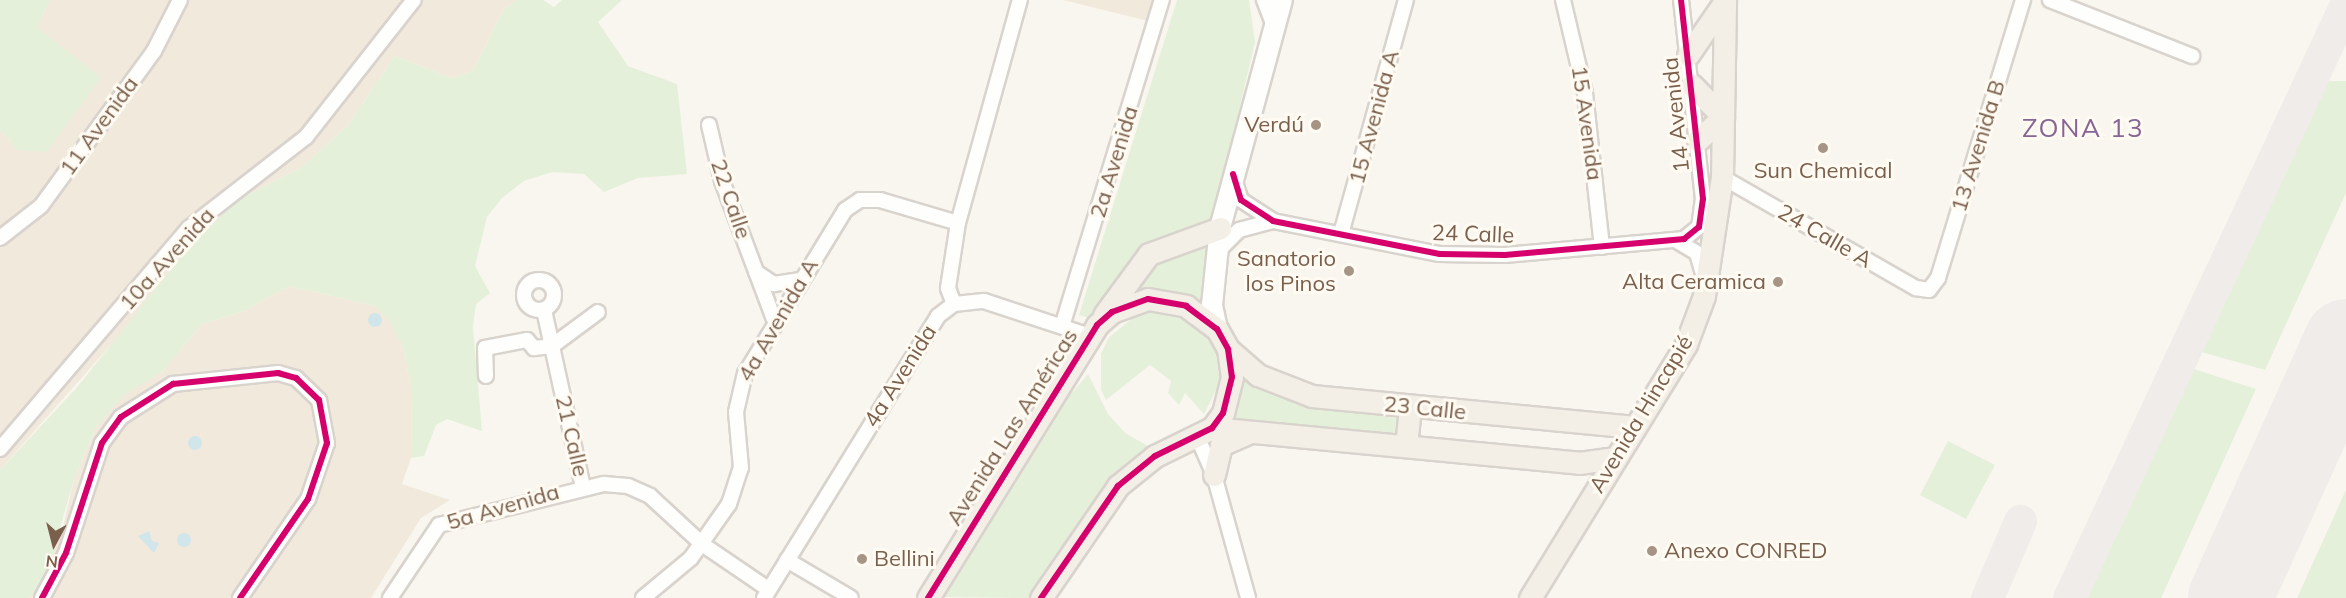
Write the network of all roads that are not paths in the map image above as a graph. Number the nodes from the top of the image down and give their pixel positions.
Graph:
1 (180, 0) edge
2 (414, 0) edge
3 (1020, 0) edge
4 (1162, 0) edge
5 (1264, 0) edge
6 (1282, 0) edge
7 (1406, 0) edge
8 (1563, 0) edge
9 (1681, 0) edge
10 (1725, 0) edge
11 (2023, 0) edge
12 (2050, 0) edge
13 (1274, 26) junction
14 (1688, 55) junction
15 (2192, 56) dead end
16 (1692, 85) junction
17 (1724, 117) junction
18 (709, 125) dead end
19 (1698, 140) junction
20 (1233, 174) junction
21 (1722, 177) junction
22 (1273, 221) junction
23 (958, 223) junction
24 (1220, 228) junction
25 (1341, 234) junction
26 (0, 238) edge
27 (1677, 242) junction
28 (1602, 247) junction
29 (1216, 259) junction
30 (756, 272) junction
31 (799, 280) junction
32 (1929, 290) joint
33 (1704, 296) junction
34 (954, 304) junction
35 (544, 310) dead end
36 (598, 312) dead end
37 (774, 319) junction
38 (1066, 325) junction
39 (1217, 329) junction
40 (1090, 336) junction
41 (552, 346) junction
42 (1228, 349) junction
43 (486, 376) dead end
44 (1410, 407) junction
45 (1635, 426) junction
46 (1205, 432) junction
47 (1252, 432) junction
48 (1406, 447) junction
49 (0, 449) edge
50 (1616, 458) junction
51 (1579, 463) junction
52 (1214, 475) junction
53 (583, 487) junction
54 (1594, 494) junction
55 (702, 544) junction
56 (787, 560) junction
57 (766, 593) edge
58 (42, 598) edge
59 (240, 598) edge
60 (390, 598) edge
61 (643, 598) edge
62 (851, 598) edge
63 (928, 598) edge
64 (1041, 598) edge
65 (1248, 598) edge
66 (1530, 598) edge

1 - 26 street, 11 Avenida
2 - 49 street, 10a Avenida
3 - 23 street, 4a Avenida
4 - 38 street, 2a Avenida
5 - 13 street
6 - 13 street
7 - 25 street, 15 Avenida A
8 - 28 street, 15 Avenida
9 - 14 street, 14 Avenida
10 - 14 main road
10 - 17 main road, Avenida Hincapié
11 - 32 street, 13 Avenida B
12 - 15 street
13 - 20 street
14 - 16 street, 14 Avenida
16 - 17 main road
16 - 19 street, 14 Avenida
17 - 19 main road
17 - 21 main road, Avenida Hincapié
18 - 30 street, 22 Calle
19 - 27 street, 14 Avenida
20 - 22 street, 24 Calle
20 - 24 street
21 - 32 street, 24 Calle A
21 - 33 main road, Avenida Hincapié
22 - 25 street, 24 Calle
22 - 29 street
23 - 31 street, 4a Avenida A
23 - 34 street, 4a Avenida
24 - 29 street
24 - 40 main road
25 - 28 street, 24 Calle
27 - 28 street, 24 Calle
27 - 33 street
29 - 39 street
30 - 31 street
30 - 37 street, 22 Calle
31 - 37 street, 4a Avenida A
33 - 45 main road, Avenida Hincapié
34 - 38 street
34 - 56 street, 4a Avenida
35 - 41 street, 21 Calle
36 - 41 street
37 - 55 street, 4a Avenida A
38 - 40 street
39 - 40 main road, Avenida Las Américas
39 - 42 main road, Avenida Las Américas
40 - 63 main road, Avenida Las Américas
41 - 43 street
41 - 53 street, 21 Calle
42 - 44 main road, 23 Calle
42 - 46 main road, Avenida Las Américas
44 - 45 main road, 23 Calle
44 - 48 main road
45 - 50 main road, Avenida Hincapié
46 - 47 main road, 23 Calle
46 - 52 street
46 - 64 main road
47 - 48 main road, 23 Calle
47 - 52 main road
48 - 51 main road, 23 Calle
50 - 51 main road, 23 Calle
50 - 54 main road, Avenida Hincapié
51 - 54 main road
52 - 65 street
53 - 55 street, 21 Calle
53 - 60 street, 5a Avenida
54 - 66 main road, Avenida Hincapié
55 - 57 street, 21 Calle
55 - 61 street, 4a Avenida A
56 - 57 street, 4a Avenida
56 - 62 street
58 - 59 street

